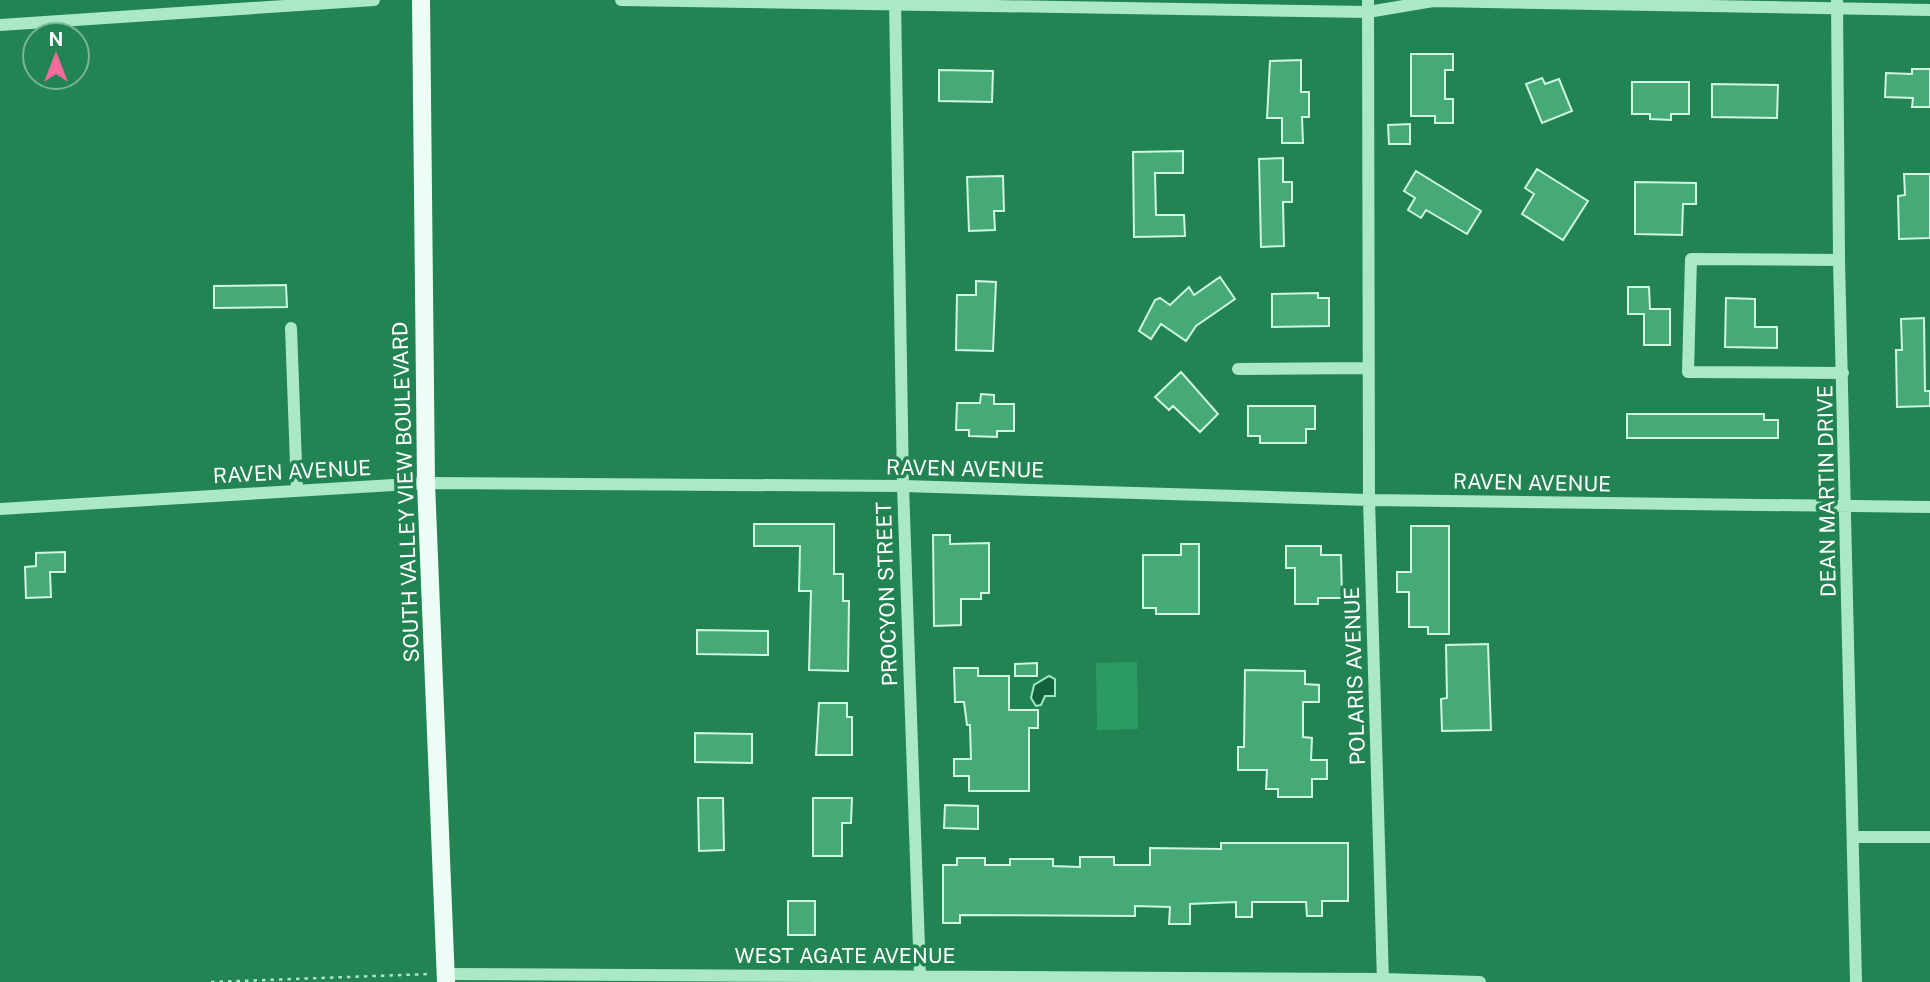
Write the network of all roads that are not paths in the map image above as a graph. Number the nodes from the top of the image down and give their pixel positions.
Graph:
1 (374, 0) edge
2 (421, 0) edge
3 (621, 0) edge
4 (895, 2) edge
5 (1612, 2) edge
6 (1837, 5) edge
7 (1368, 6) edge
8 (1930, 10) edge
9 (0, 25) edge
10 (1839, 260) junction
11 (291, 328) dead end
12 (1368, 368) junction
13 (1238, 369) dead end
14 (1843, 373) junction
15 (426, 483) junction
16 (903, 486) junction
17 (297, 491) junction
18 (1369, 500) junction
19 (1847, 507) junction
20 (1930, 507) edge
21 (0, 509) edge
22 (1853, 837) junction
23 (1930, 837) edge
24 (920, 976) junction
25 (446, 978) edge
26 (778, 978) edge
27 (1383, 980) edge
28 (1480, 982) edge
29 (1856, 982) edge

1 - 9 street
2 - 15 main road, SOUTH VALLEY VIEW BOULEVARD
3 - 4 street
4 - 7 street
4 - 16 street, PROCYON STREET
5 - 6 street
5 - 7 street
6 - 8 street
6 - 10 street, DEAN MARTIN DRIVE
7 - 12 street, POLARIS AVENUE
10 - 14 street, DEAN MARTIN DRIVE
10 - 14 street
11 - 17 street
12 - 13 street
12 - 18 street, POLARIS AVENUE
14 - 19 street, DEAN MARTIN DRIVE
15 - 16 street, RAVEN AVENUE
15 - 17 street, RAVEN AVENUE
15 - 25 main road, SOUTH VALLEY VIEW BOULEVARD
16 - 18 street, RAVEN AVENUE
16 - 24 street, PROCYON STREET
17 - 21 street, RAVEN AVENUE
18 - 19 street, RAVEN AVENUE
18 - 27 street, POLARIS AVENUE
19 - 20 street, RAVEN AVENUE
19 - 22 street, DEAN MARTIN DRIVE
22 - 23 street
22 - 29 street, DEAN MARTIN DRIVE
24 - 26 street, WEST AGATE AVENUE
24 - 27 street, WEST AGATE AVENUE
25 - 26 street, WEST AGATE AVENUE
27 - 28 street, WEST AGATE AVENUE

